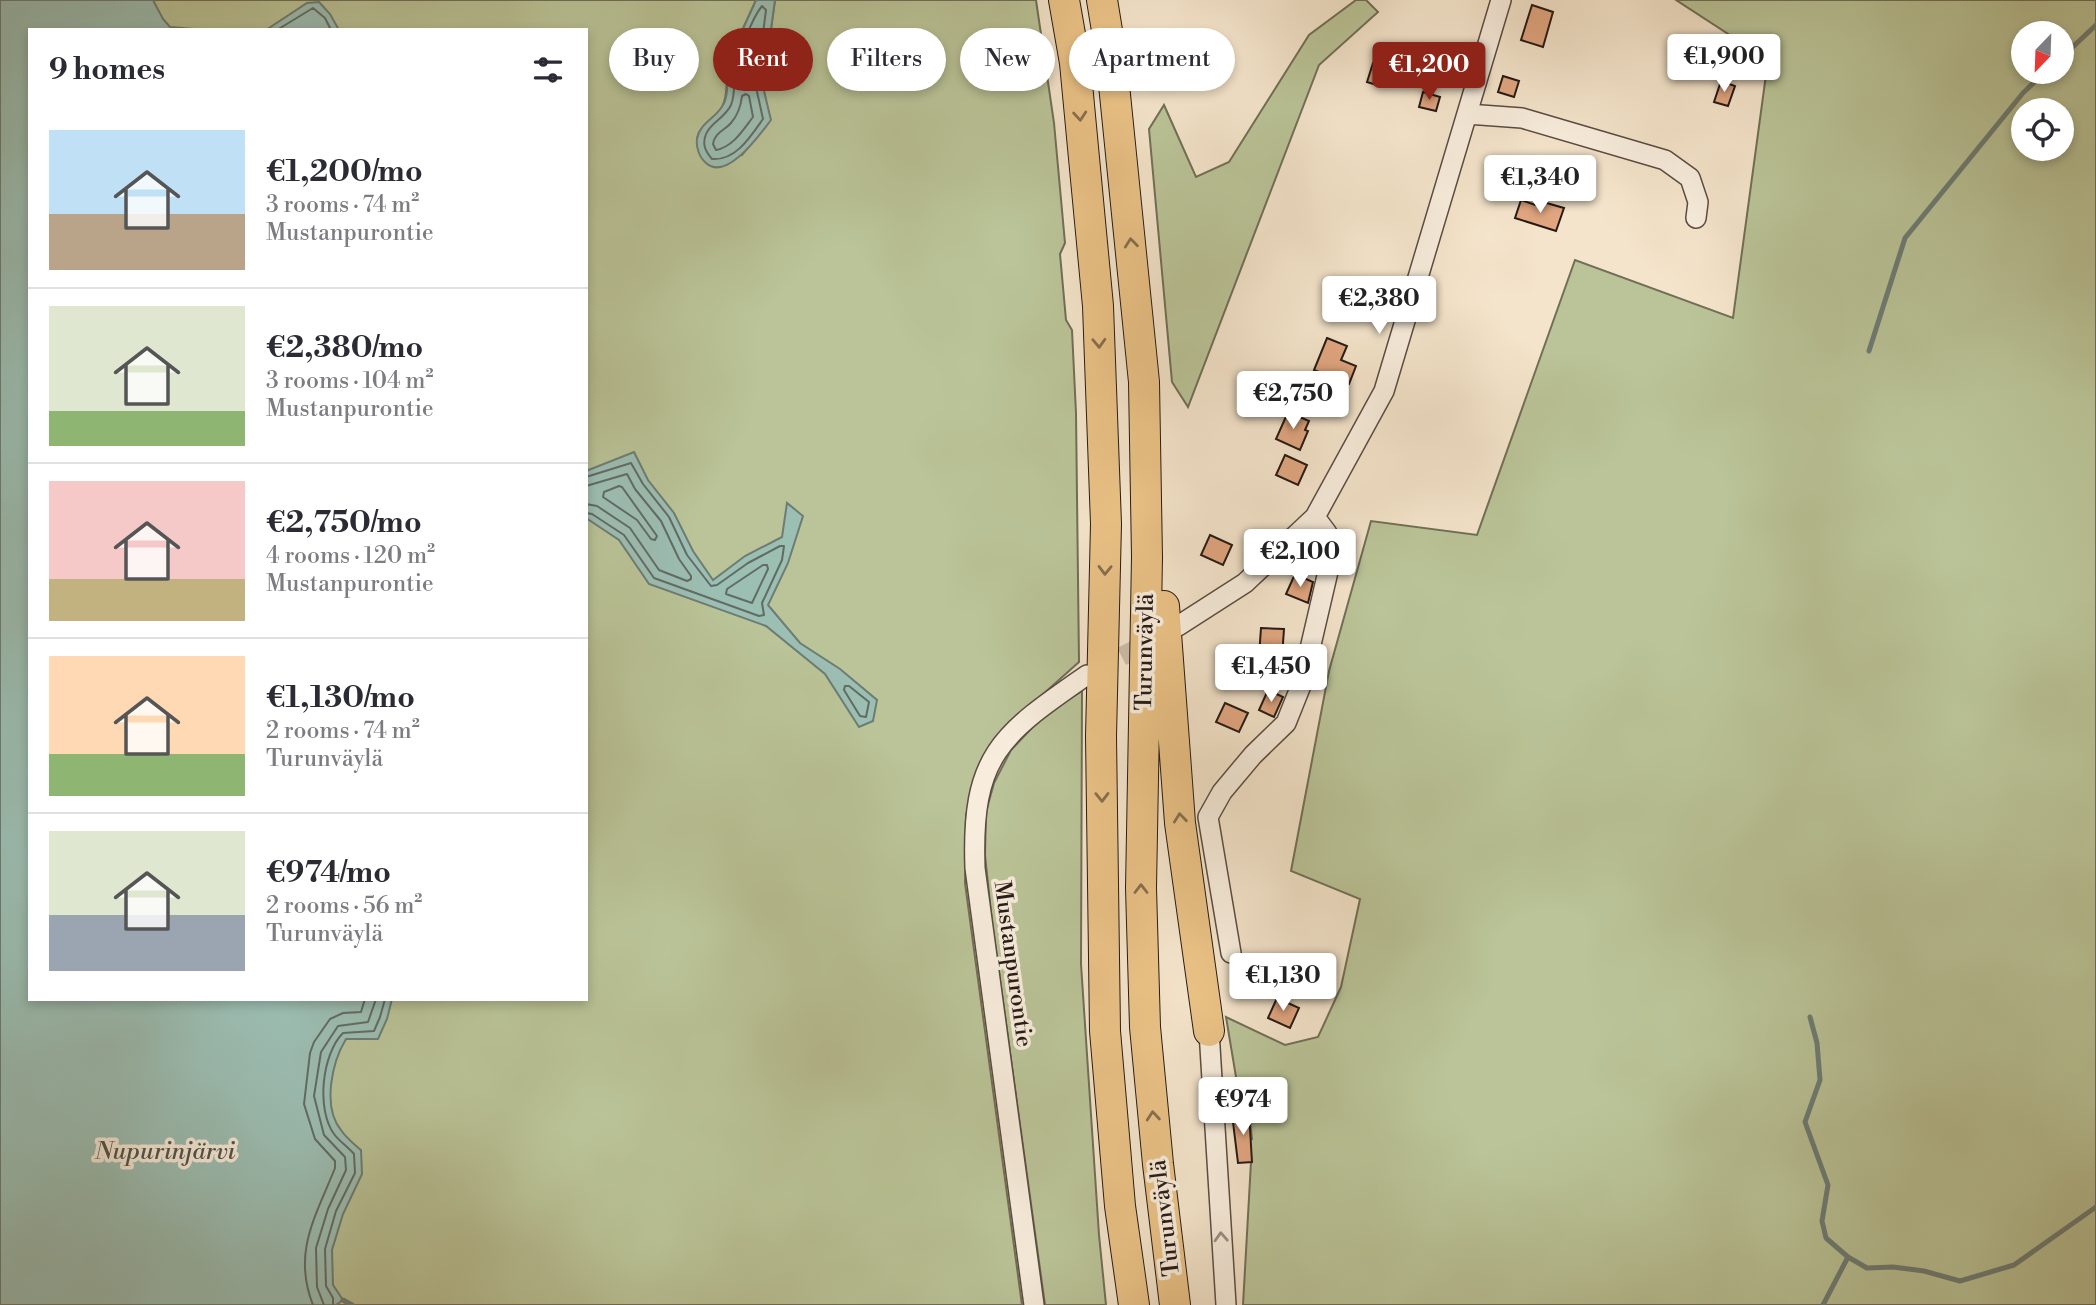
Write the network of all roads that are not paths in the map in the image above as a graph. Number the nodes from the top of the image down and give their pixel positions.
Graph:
1 (1064, 0) edge
2 (1102, 0) edge
3 (1501, 0) edge
4 (1467, 114) junction
5 (1696, 218) dead end
6 (1144, 383) junction
7 (1315, 517) junction
8 (1178, 626) dead end
9 (1087, 675) tunnel mouth
10 (1231, 953) dead end
11 (1209, 1031) joint
12 (1120, 1206) junction
13 (1034, 1305) edge
14 (1122, 1305) edge
15 (1134, 1305) edge
16 (1175, 1305) edge
17 (1226, 1305) edge

1 -> 12 highway, Turunväylä
6 -> 2 highway, Turunväylä
3 - 4 street
4 - 5 street
4 - 7 street
11 -> 6 highway
16 -> 6 highway, Turunväylä
7 - 8 street
7 - 10 street
9 - 13 street, Mustanpurontie
17 -> 11 street
12 - 14 highway
12 - 15 highway, Turunväylä

